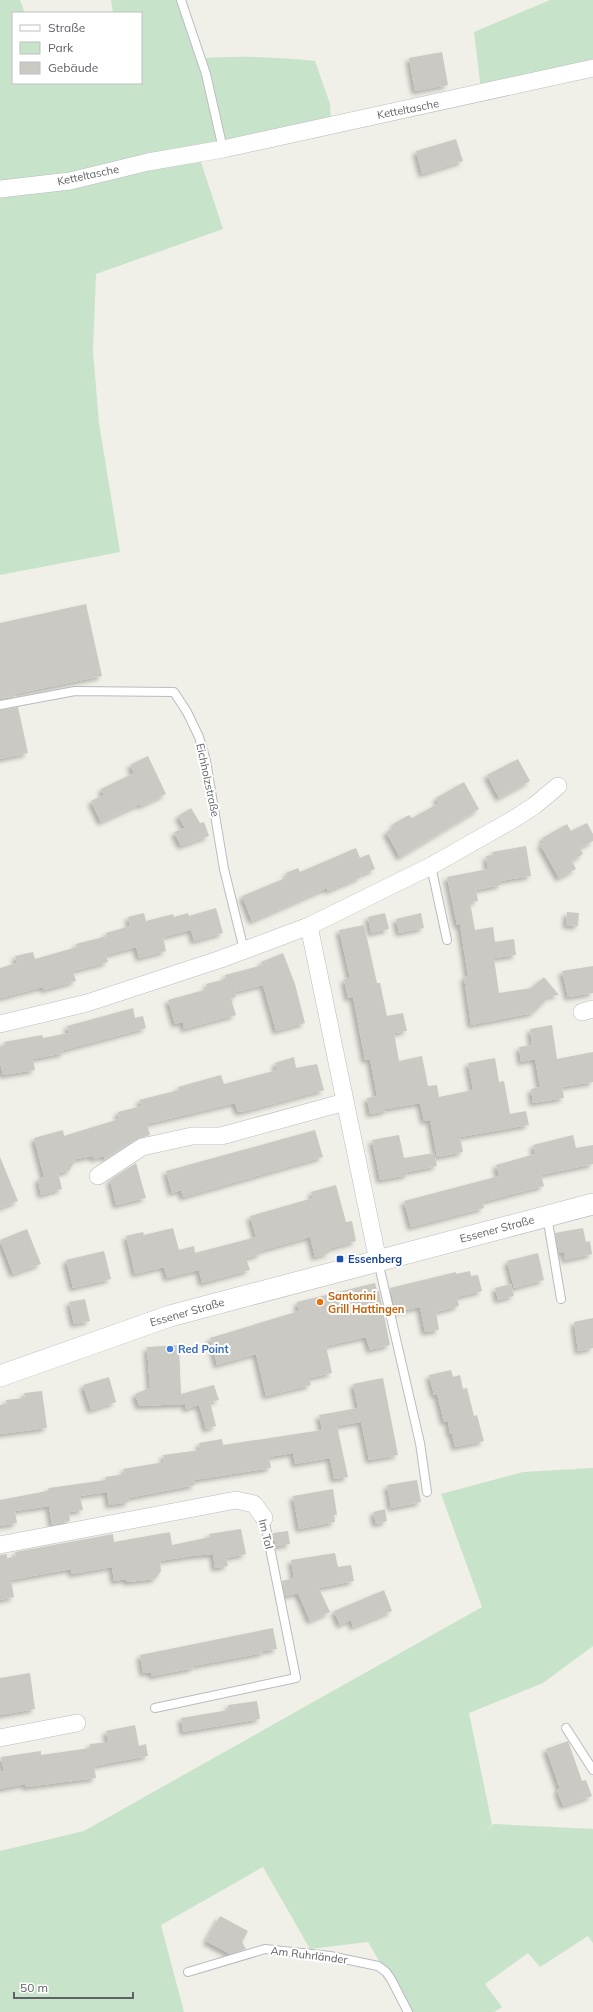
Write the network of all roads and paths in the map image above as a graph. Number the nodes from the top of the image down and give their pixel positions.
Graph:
1 (181, 0) edge
2 (593, 68) edge
3 (223, 149) junction
4 (0, 189) edge
5 (0, 705) edge
6 (558, 786) dead end
7 (431, 866) junction
8 (309, 926) junction
9 (447, 940) dead end
10 (244, 950) junction
11 (0, 1024) edge
12 (345, 1102) junction
13 (98, 1176) dead end
14 (593, 1204) edge
15 (547, 1215) junction
16 (378, 1261) junction
17 (561, 1299) dead end
18 (0, 1376) edge
19 (427, 1492) dead end
20 (264, 1518) joint
21 (0, 1545) edge
22 (155, 1708) dead end
23 (77, 1723) dead end
24 (566, 1728) dead end
25 (0, 1738) edge
26 (593, 1770) edge
27 (188, 1972) dead end
28 (408, 2012) edge

1 - 3 lane
2 - 3 street, Ketteltasche
3 - 4 street, Ketteltasche
5 - 10 lane, Eichholzstraße
6 - 7 street
7 - 8 street
7 - 9 lane
8 - 10 street
8 - 12 street
10 - 11 street
12 - 13 street
12 - 16 street
14 - 15 street, Essener Straße
15 - 16 street, Essener Straße
15 - 17 lane
16 - 18 street, Essener Straße
16 - 19 lane
20 - 21 street, Im Tal
20 - 22 lane, Im Tal
23 - 25 street
24 - 26 lane
27 - 28 lane, Am Ruhrländer

